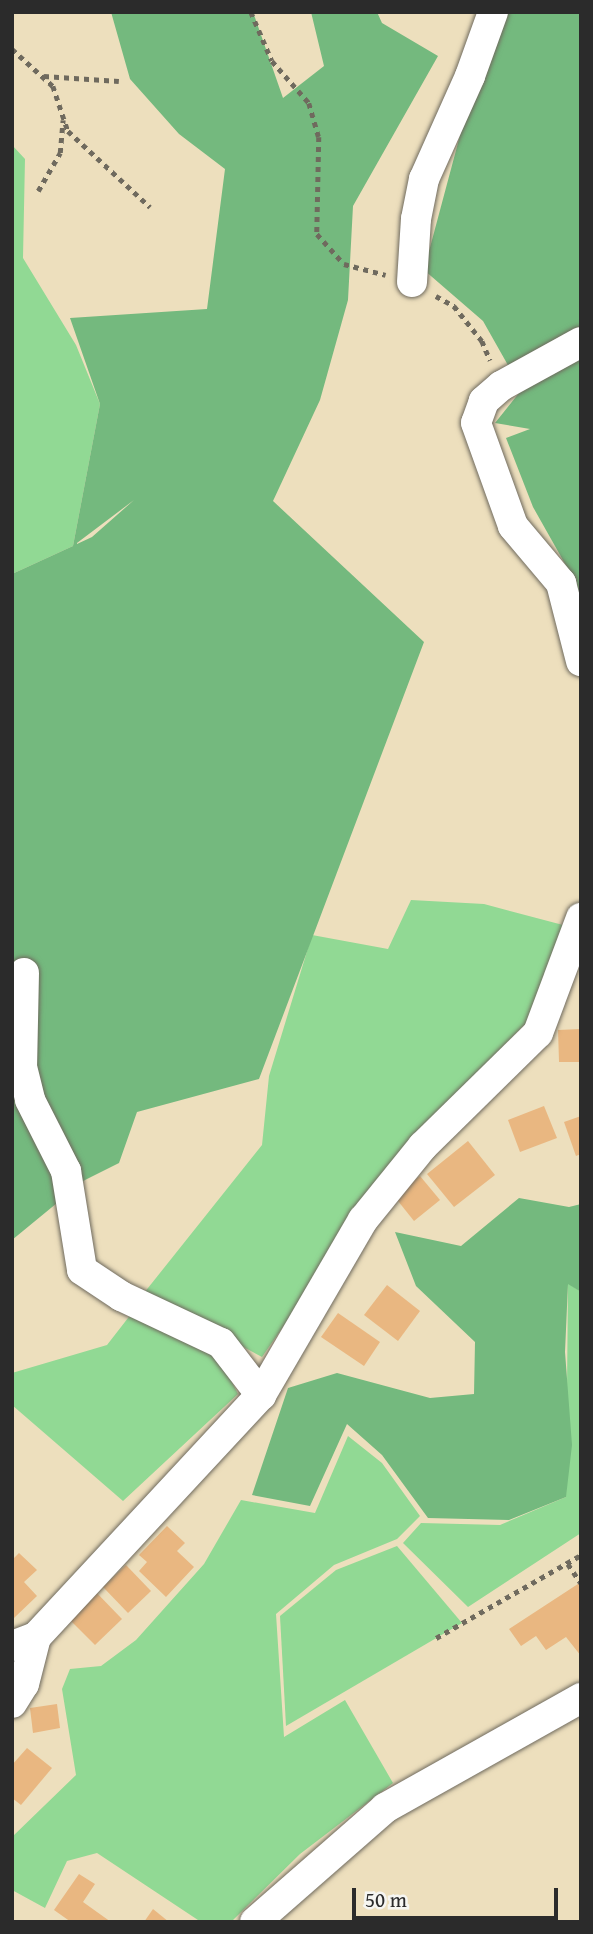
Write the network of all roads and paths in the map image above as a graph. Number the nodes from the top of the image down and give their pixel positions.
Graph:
1 (251, 12) edge
2 (493, 12) edge
3 (12, 49) edge
4 (42, 76) junction
5 (120, 81) dead end
6 (63, 116) junction
7 (38, 191) dead end
8 (150, 207) dead end
9 (412, 282) junction
10 (581, 342) edge
11 (501, 386) junction
12 (581, 661) edge
13 (581, 918) edge
14 (23, 973) dead end
15 (261, 1395) junction
16 (581, 1555) edge
17 (568, 1564) junction
18 (581, 1583) edge
19 (436, 1638) dead end
20 (24, 1642) edge
21 (581, 1699) edge
22 (12, 1703) edge
23 (255, 1922) edge

1 - 9 path
2 - 9 street
3 - 4 path
4 - 5 path
4 - 6 path
6 - 7 path
6 - 8 path
9 - 11 path
10 - 11 street
11 - 12 street
13 - 15 street
14 - 15 street
15 - 20 street
16 - 17 path
17 - 18 path
17 - 19 path
20 - 22 street
21 - 23 street

